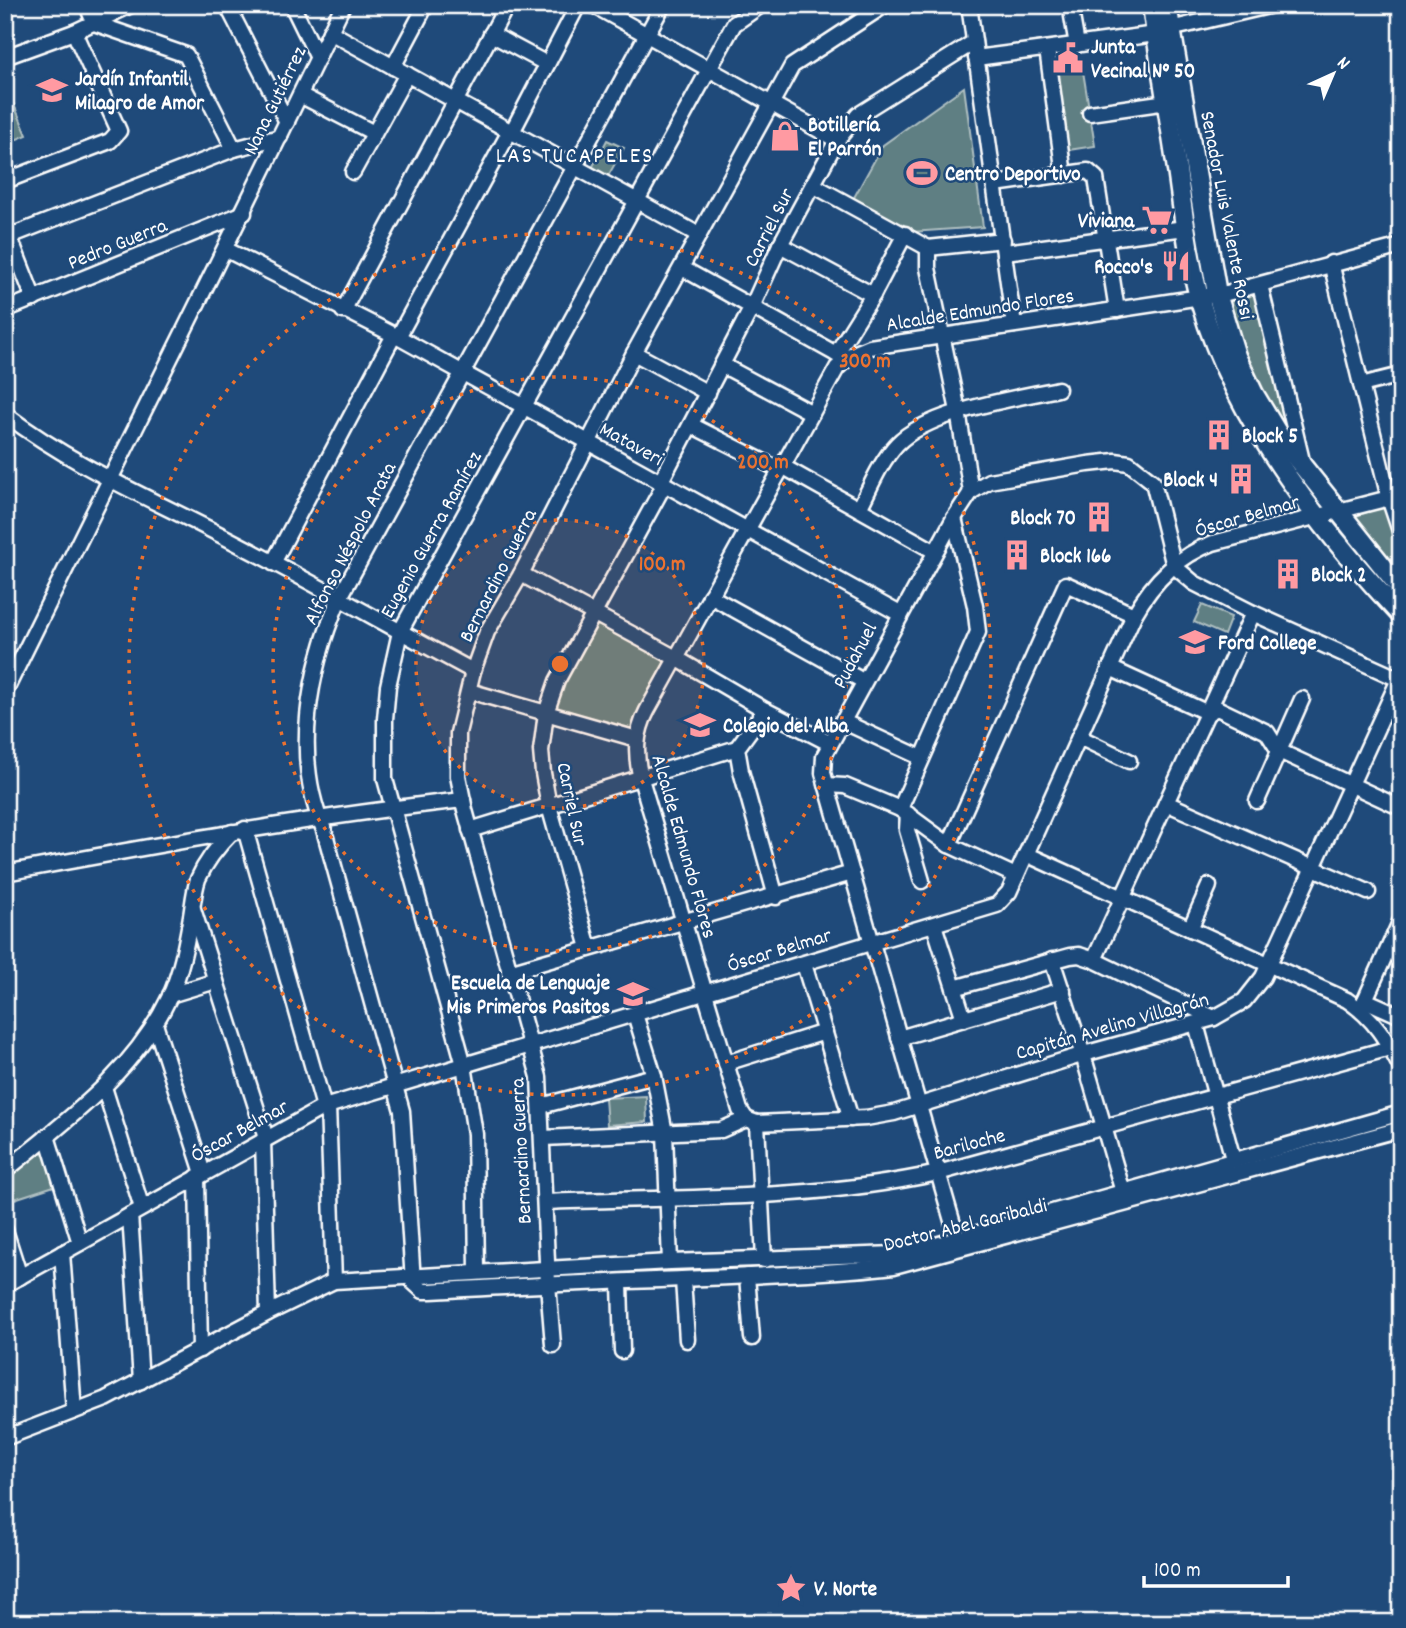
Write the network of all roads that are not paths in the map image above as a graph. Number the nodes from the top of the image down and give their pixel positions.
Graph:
1 (87, 5) edge
2 (131, 5) edge
3 (228, 5) edge
4 (292, 5) edge
5 (343, 5) edge
6 (426, 5) edge
7 (507, 5) edge
8 (578, 5) edge
9 (593, 5) edge
10 (663, 5) edge
11 (761, 5) edge
12 (885, 5) edge
13 (969, 5) edge
14 (1070, 5) edge
15 (1152, 5) edge
16 (1167, 5) edge
17 (1273, 5) edge
18 (1249, 8) edge
19 (94, 23) junction
20 (1163, 31) junction
21 (74, 32) junction
22 (330, 32) junction
23 (491, 34) junction
24 (646, 35) junction
25 (974, 42) junction
26 (1076, 45) junction
27 (1047, 49) junction
28 (5, 57) edge
29 (318, 58) junction
30 (976, 58) junction
31 (548, 64) junction
32 (393, 66) junction
33 (709, 69) junction
34 (407, 75) junction
35 (300, 95) junction
36 (454, 100) junction
37 (1167, 102) junction
38 (771, 104) junction
39 (1090, 113) dead end
40 (287, 122) junction
41 (511, 132) junction
42 (374, 133) junction
43 (280, 137) junction
44 (837, 140) junction
45 (234, 149) junction
46 (574, 167) junction
47 (353, 172) dead end
48 (1064, 175) junction
49 (5, 181) edge
50 (995, 184) junction
51 (813, 185) junction
52 (1190, 194) junction
53 (637, 201) junction
54 (244, 213) junction
55 (1185, 228) junction
56 (7, 233) edge
57 (905, 234) junction
58 (699, 235) junction
59 (1105, 240) junction
60 (780, 245) junction
61 (1004, 246) junction
62 (1401, 246) edge
63 (928, 248) junction
64 (225, 249) junction
65 (1331, 263) junction
66 (682, 268) junction
67 (1260, 285) junction
68 (873, 295) junction
69 (1208, 296) junction
70 (34, 299) junction
71 (752, 307) junction
72 (5, 310) edge
73 (1117, 310) junction
74 (343, 311) junction
75 (1014, 326) junction
76 (396, 336) junction
77 (942, 336) junction
78 (634, 353) junction
79 (841, 356) junction
80 (722, 365) junction
81 (462, 373) junction
82 (1401, 375) edge
83 (1361, 385) junction
84 (1058, 389) dead end
85 (708, 393) junction
86 (524, 407) junction
87 (958, 411) junction
88 (811, 413) junction
89 (5, 414) edge
90 (691, 425) junction
91 (588, 443) junction
92 (781, 468) junction
93 (1304, 470) junction
94 (108, 479) junction
95 (662, 484) junction
96 (971, 492) junction
97 (1395, 496) edge
98 (859, 509) junction
99 (1337, 511) junction
100 (1318, 516) junction
101 (954, 518) junction
102 (747, 530) junction
103 (1401, 534) edge
104 (934, 551) junction
105 (273, 563) junction
106 (1174, 566) junction
107 (521, 574) junction
108 (1401, 589) edge
109 (710, 596) junction
110 (339, 599) junction
111 (1253, 613) junction
112 (900, 614) junction
113 (592, 615) junction
114 (1134, 615) junction
115 (1401, 615) edge
116 (400, 632) junction
117 (676, 659) junction
118 (1110, 668) junction
119 (473, 671) junction
120 (1400, 678) edge
121 (863, 681) junction
122 (468, 691) junction
123 (5, 692) edge
124 (1302, 699) dead end
125 (765, 710) junction
126 (546, 713) junction
127 (1208, 713) junction
128 (842, 721) junction
129 (1079, 737) junction
130 (637, 739) junction
131 (829, 743) junction
132 (737, 748) junction
133 (1279, 751) junction
134 (922, 758) junction
135 (1129, 761) dead end
136 (641, 779) junction
137 (1351, 784) junction
138 (826, 785) junction
139 (463, 800) junction
140 (1257, 801) dead end
141 (1166, 803) junction
142 (549, 806) junction
143 (392, 808) junction
144 (1401, 808) edge
145 (904, 811) junction
146 (319, 819) junction
147 (239, 830) junction
148 (470, 830) junction
149 (949, 845) junction
150 (1026, 854) junction
151 (1312, 868) junction
152 (5, 873) edge
153 (852, 873) junction
154 (1016, 876) junction
155 (922, 881) dead end
156 (1209, 886) dead end
157 (1368, 892) dead end
158 (776, 897) junction
159 (1122, 899) junction
160 (192, 906) junction
161 (1401, 920) edge
162 (684, 923) junction
163 (934, 925) junction
164 (1190, 929) junction
165 (872, 944) junction
166 (589, 948) junction
167 (1052, 960) junction
168 (1094, 960) junction
169 (804, 964) junction
170 (1268, 965) junction
171 (509, 972) junction
172 (216, 981) junction
173 (954, 988) junction
174 (1063, 990) junction
175 (705, 993) junction
176 (170, 995) junction
177 (1363, 1004) junction
178 (635, 1014) junction
179 (1401, 1016) edge
180 (1214, 1018) junction
181 (964, 1019) junction
182 (155, 1024) junction
183 (1196, 1024) junction
184 (825, 1032) junction
185 (899, 1038) junction
186 (531, 1045) junction
187 (1390, 1048) junction
188 (1083, 1055) junction
189 (726, 1063) junction
190 (464, 1065) junction
191 (1401, 1068) edge
192 (654, 1076) junction
193 (397, 1085) junction
194 (104, 1087) junction
195 (1216, 1096) junction
196 (919, 1105) junction
197 (326, 1106) junction
198 (541, 1106) junction
199 (1401, 1113) edge
200 (851, 1119) junction
201 (751, 1121) junction
202 (1104, 1127) junction
203 (1401, 1129) edge
204 (665, 1133) junction
205 (47, 1136) junction
206 (543, 1138) junction
207 (264, 1139) junction
208 (1233, 1159) junction
209 (5, 1171) edge
210 (938, 1173) junction
211 (200, 1175) junction
212 (1123, 1192) junction
213 (760, 1194) junction
214 (667, 1198) junction
215 (545, 1202) junction
216 (136, 1211) junction
217 (5, 1230) edge
218 (957, 1238) junction
219 (80, 1243) junction
220 (62, 1253) junction
221 (764, 1260) junction
222 (670, 1262) junction
223 (477, 1271) junction
224 (412, 1275) junction
225 (548, 1276) junction
226 (747, 1276) junction
227 (20, 1277) junction
228 (684, 1280) junction
229 (334, 1281) junction
230 (620, 1283) junction
231 (5, 1285) edge
232 (268, 1313) junction
233 (752, 1338) dead end
234 (687, 1340) dead end
235 (553, 1345) dead end
236 (200, 1350) junction
237 (622, 1351) dead end
238 (141, 1381) junction
239 (74, 1411) junction
240 (5, 1438) edge

1 - 19 street
2 - 19 street
3 - 40 street
4 - 29 street
5 - 22 street, Nana Gutiérrez
6 - 32 street
7 - 23 street
8 - 31 street
9 - 24 street
10 - 24 street, Alfonso Néspolo Arata
11 - 33 street, Eugenio Guerra Ramírez
12 - 38 street, Bernardino Guerra
13 - 25 street
14 - 26 street
15 - 20 main road, Senador Luis Valente Rossi
16 - 20 main road, Senador Luis Valente Rossi
17 - 18 street
18 - 20 street
19 - 21 street
19 - 45 street
20 - 26 street
20 - 37 main road, Senador Luis Valente Rossi
20 - 52 main road, Senador Luis Valente Rossi
21 - 28 street
21 - 49 street
22 - 29 street, Nana Gutiérrez
22 - 32 street
23 - 31 street
23 - 36 street
24 - 33 street
24 - 46 street, Alfonso Néspolo Arata
25 - 30 street
25 - 44 street, Carriel Sur
26 - 27 street
27 - 30 street
27 - 48 street
29 - 35 street, Nana Gutiérrez
30 - 50 street
31 - 41 street
32 - 34 street
33 - 38 street
33 - 53 street, Eugenio Guerra Ramírez
34 - 36 street
34 - 42 street
35 - 40 street, Nana Gutiérrez
35 - 42 street
36 - 41 street
36 - 74 street
37 - 39 street
37 - 52 main road, Senador Luis Valente Rossi
38 - 44 street
38 - 58 street, Bernardino Guerra
40 - 43 street, Nana Gutiérrez
41 - 46 street
41 - 76 street
42 - 47 street
43 - 45 street
43 - 54 street, Nana Gutiérrez
44 - 51 street, Carriel Sur
45 - 56 street
46 - 53 street
46 - 81 street, Alfonso Néspolo Arata
48 - 50 street
48 - 59 street
50 - 61 street
51 - 57 street
51 - 60 street, Carriel Sur
52 - 55 main road, Senador Luis Valente Rossi
52 - 69 main road, Senador Luis Valente Rossi
53 - 58 street
53 - 86 street, Eugenio Guerra Ramírez
54 - 64 street, Nana Gutiérrez
54 - 70 street, Pedro Guerra
55 - 59 street
55 - 69 main road, Senador Luis Valente Rossi
56 - 70 street
57 - 63 street
57 - 68 street
58 - 66 street, Bernardino Guerra
59 - 61 street
59 - 73 street
60 - 68 street
60 - 71 street, Carriel Sur
61 - 63 street
61 - 75 street
62 - 65 street, Alcalde Edmundo Flores
63 - 77 street
64 - 74 street, Mataveri
64 - 94 street, Nana Gutiérrez
65 - 67 street, Alcalde Edmundo Flores
65 - 83 street
66 - 71 street
66 - 78 street, Bernardino Guerra
67 - 69 street, Alcalde Edmundo Flores
67 - 93 street
68 - 79 street
69 - 73 street, Alcalde Edmundo Flores
69 - 93 main road, Senador Luis Valente Rossi
69 - 100 main road, Senador Luis Valente Rossi
70 - 72 street, Pedro Guerra
71 - 79 street
71 - 80 street, Carriel Sur
73 - 75 street, Alcalde Edmundo Flores
74 - 76 street, Mataveri
75 - 77 street, Alcalde Edmundo Flores
76 - 81 street, Mataveri
76 - 105 street
77 - 79 street, Alcalde Edmundo Flores
77 - 87 street
78 - 85 street
78 - 91 street, Bernardino Guerra
79 - 88 street, Alcalde Edmundo Flores
80 - 85 street, Carriel Sur
80 - 88 street
81 - 86 street, Mataveri
81 - 110 street, Alfonso Néspolo Arata
82 - 83 street
83 - 97 street
84 - 87 street
85 - 90 street, Carriel Sur
86 - 91 street, Mataveri
86 - 116 street, Eugenio Guerra Ramírez
87 - 96 street
87 - 98 street
88 - 92 street, Alcalde Edmundo Flores
89 - 94 street
90 - 92 street
90 - 95 street, Carriel Sur
91 - 95 street, Mataveri
91 - 107 street, Bernardino Guerra
92 - 98 street
92 - 102 street, Alcalde Edmundo Flores
93 - 99 main road, Senador Luis Valente Rossi
94 - 105 street
94 - 123 street, Nana Gutiérrez
95 - 102 street, Mataveri
95 - 113 street, Carriel Sur
96 - 101 street, Pudahuel
96 - 106 street
97 - 99 street, Óscar Belmar
97 - 103 street
98 - 104 street
99 - 100 street, Óscar Belmar
99 - 108 main road, Senador Luis Valente Rossi
100 - 106 street, Óscar Belmar
100 - 115 main road, Senador Luis Valente Rossi
101 - 104 street, Pudahuel
101 - 134 street
102 - 109 street, Alcalde Edmundo Flores
102 - 112 street, Mataveri
104 - 112 street, Pudahuel
105 - 110 street
106 - 111 street
106 - 114 street, Óscar Belmar
107 - 113 street
107 - 119 street, Bernardino Guerra
109 - 117 street, Alcalde Edmundo Flores
109 - 121 street
110 - 116 street
110 - 146 street, Alfonso Néspolo Arata
111 - 120 street
111 - 127 street
112 - 121 street, Pudahuel
113 - 117 street
113 - 126 street, Carriel Sur
114 - 118 street, Óscar Belmar
114 - 149 street
116 - 119 street
116 - 143 street, Eugenio Guerra Ramírez
117 - 125 street
117 - 130 street, Alcalde Edmundo Flores
118 - 127 street
118 - 129 street, Óscar Belmar
119 - 122 street, Bernardino Guerra
120 - 137 street, Capitán Avelino Villagrán
121 - 128 street, Pudahuel
122 - 126 street
122 - 139 street, Bernardino Guerra
124 - 133 street
125 - 131 street
125 - 132 street
126 - 130 street
126 - 142 street, Carriel Sur
127 - 133 street
127 - 141 street
128 - 131 street, Pudahuel
128 - 134 street
129 - 135 street
129 - 150 street, Óscar Belmar
130 - 136 street, Alcalde Edmundo Flores
131 - 138 street, Pudahuel
132 - 136 street
132 - 158 street
133 - 137 street
133 - 140 street
134 - 145 street
136 - 142 street
136 - 162 street, Alcalde Edmundo Flores
137 - 144 street
137 - 151 street, Capitán Avelino Villagrán
138 - 145 street
138 - 153 street, Pudahuel
139 - 143 street
139 - 148 street, Bernardino Guerra
141 - 151 street
141 - 159 street
142 - 148 street
142 - 166 street, Carriel Sur
143 - 146 street
143 - 190 street, Eugenio Guerra Ramírez
145 - 149 street
145 - 155 street
146 - 147 street
146 - 193 street, Alfonso Néspolo Arata
147 - 152 street
147 - 160 street
147 - 197 street
148 - 171 street, Bernardino Guerra
149 - 154 street
150 - 154 street, Óscar Belmar
150 - 159 street
151 - 157 street
151 - 170 street, Capitán Avelino Villagrán
153 - 158 street
153 - 165 street, Pudahuel
154 - 163 street, Óscar Belmar
156 - 164 street
158 - 162 street
159 - 164 street
159 - 168 street
160 - 172 street
160 - 176 street
161 - 177 street
162 - 166 street
162 - 175 street, Alcalde Edmundo Flores
163 - 165 street, Óscar Belmar
163 - 173 street
164 - 170 street
165 - 169 street, Óscar Belmar
165 - 185 street, Pudahuel
166 - 171 street
167 - 168 street
167 - 173 street
167 - 174 street
168 - 180 street
169 - 175 street, Óscar Belmar
169 - 184 street
170 - 177 street
170 - 180 street, Capitán Avelino Villagrán
171 - 186 street, Bernardino Guerra
172 - 176 street
172 - 207 street
173 - 181 street
174 - 181 street
174 - 188 street
175 - 178 street, Óscar Belmar
175 - 189 street, Alcalde Edmundo Flores
176 - 182 street
177 - 179 street
177 - 187 street
178 - 186 street, Óscar Belmar
178 - 192 street
180 - 183 street, Capitán Avelino Villagrán
181 - 185 street
182 - 194 street
182 - 211 street
183 - 188 street, Capitán Avelino Villagrán
183 - 195 street
184 - 189 street
184 - 200 street
185 - 196 street, Pudahuel
186 - 190 street, Óscar Belmar
186 - 198 street, Bernardino Guerra
187 - 191 street
187 - 195 street, Bariloche
188 - 196 street, Capitán Avelino Villagrán
188 - 202 street
189 - 201 street, Alcalde Edmundo Flores
190 - 193 street, Óscar Belmar
190 - 223 street, Eugenio Guerra Ramírez
192 - 198 street
192 - 204 street
193 - 197 street, Óscar Belmar
193 - 224 street, Alfonso Néspolo Arata
194 - 205 street
194 - 216 street
195 - 202 street, Bariloche
195 - 208 street
196 - 200 street, Capitán Avelino Villagrán
196 - 210 street, Pudahuel
197 - 207 street, Óscar Belmar
197 - 229 street
198 - 206 street, Bernardino Guerra
199 - 208 street, Doctor Abel Garibaldi
200 - 201 street, Capitán Avelino Villagrán
201 - 204 street, Capitán Avelino Villagrán
201 - 213 street, Alcalde Edmundo Flores
202 - 210 street, Bariloche
202 - 212 street
203 - 226 street, Doctor Abel Garibaldi
204 - 206 street, Capitán Avelino Villagrán
204 - 214 street
205 - 209 street
205 - 219 street
206 - 215 street, Bernardino Guerra
207 - 211 street, Óscar Belmar
207 - 232 street
208 - 212 street, Doctor Abel Garibaldi
210 - 213 street, Bariloche
210 - 218 street, Pudahuel
211 - 216 street, Óscar Belmar
211 - 236 street
212 - 218 street, Doctor Abel Garibaldi
213 - 214 street, Bariloche
213 - 221 street, Alcalde Edmundo Flores
214 - 215 street, Bariloche
214 - 222 street
215 - 225 street, Bernardino Guerra
216 - 219 street, Óscar Belmar
216 - 238 street
217 - 227 street
218 - 221 street, Doctor Abel Garibaldi
219 - 220 street, Óscar Belmar
220 - 227 street, Óscar Belmar
220 - 239 street
221 - 222 street, Doctor Abel Garibaldi
222 - 225 street, Doctor Abel Garibaldi
223 - 224 street, Doctor Abel Garibaldi
223 - 225 street, Doctor Abel Garibaldi
224 - 225 street, Doctor Abel Garibaldi
224 - 229 street, Doctor Abel Garibaldi
225 - 230 street, Doctor Abel Garibaldi
225 - 235 street, Bernardino Guerra
226 - 228 street, Doctor Abel Garibaldi
226 - 233 street
227 - 231 street, Óscar Belmar
228 - 230 street, Doctor Abel Garibaldi
228 - 234 street
229 - 232 street, Doctor Abel Garibaldi
230 - 237 street
232 - 236 street, Doctor Abel Garibaldi
236 - 238 street, Doctor Abel Garibaldi
238 - 239 street, Doctor Abel Garibaldi
239 - 240 street, Doctor Abel Garibaldi

